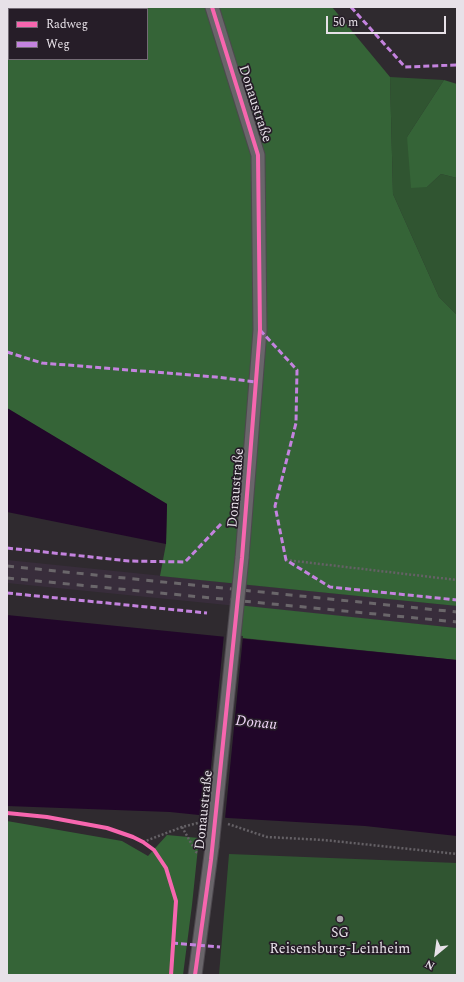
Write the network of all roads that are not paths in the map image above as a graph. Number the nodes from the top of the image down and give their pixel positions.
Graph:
1 (212, 7) edge
2 (195, 975) edge

1 - 2 street, Donaustraße, bridge

